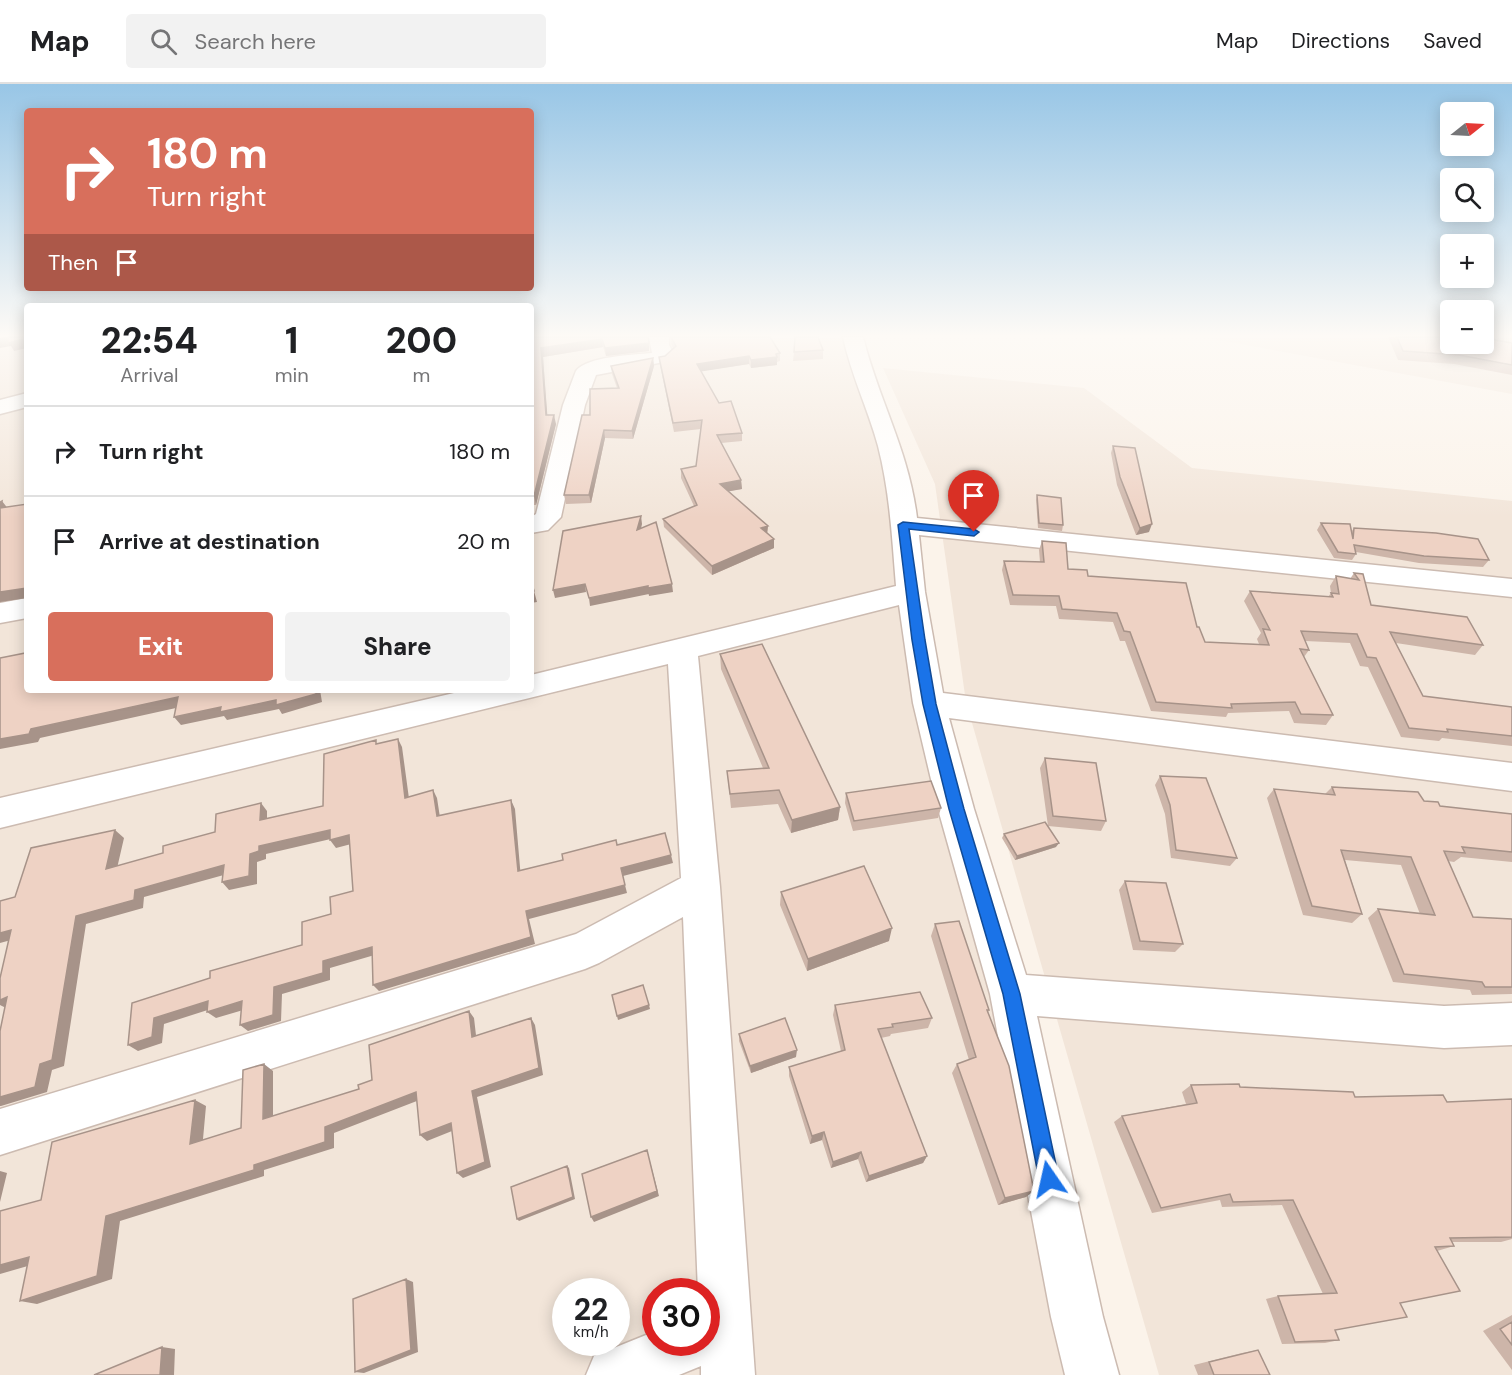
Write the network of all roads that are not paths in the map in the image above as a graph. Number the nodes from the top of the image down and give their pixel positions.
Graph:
1 (577, 397) edge
2 (872, 397) edge
3 (24, 401) edge
4 (0, 407) edge
5 (534, 525) edge
6 (903, 525) junction
7 (1512, 588) edge
8 (911, 592) junction
9 (24, 609) edge
10 (0, 613) edge
11 (682, 650) junction
12 (534, 686) edge
13 (504, 693) edge
14 (929, 704) junction
15 (1512, 777) edge
16 (0, 813) edge
17 (701, 887) junction
18 (1011, 994) junction
19 (1512, 1024) edge
20 (0, 1131) edge
21 (712, 1278) edge
22 (679, 1356) edge
23 (613, 1375) edge
24 (1092, 1375) edge

1 - 5 street
2 - 6 street
3 - 4 street
6 - 7 street
6 - 8 street
8 - 11 street
8 - 14 street
9 - 10 street
11 - 12 street
11 - 17 street
13 - 16 street
14 - 15 street
14 - 18 street
17 - 20 street
17 - 21 street
18 - 19 street
18 - 24 street
22 - 23 street

